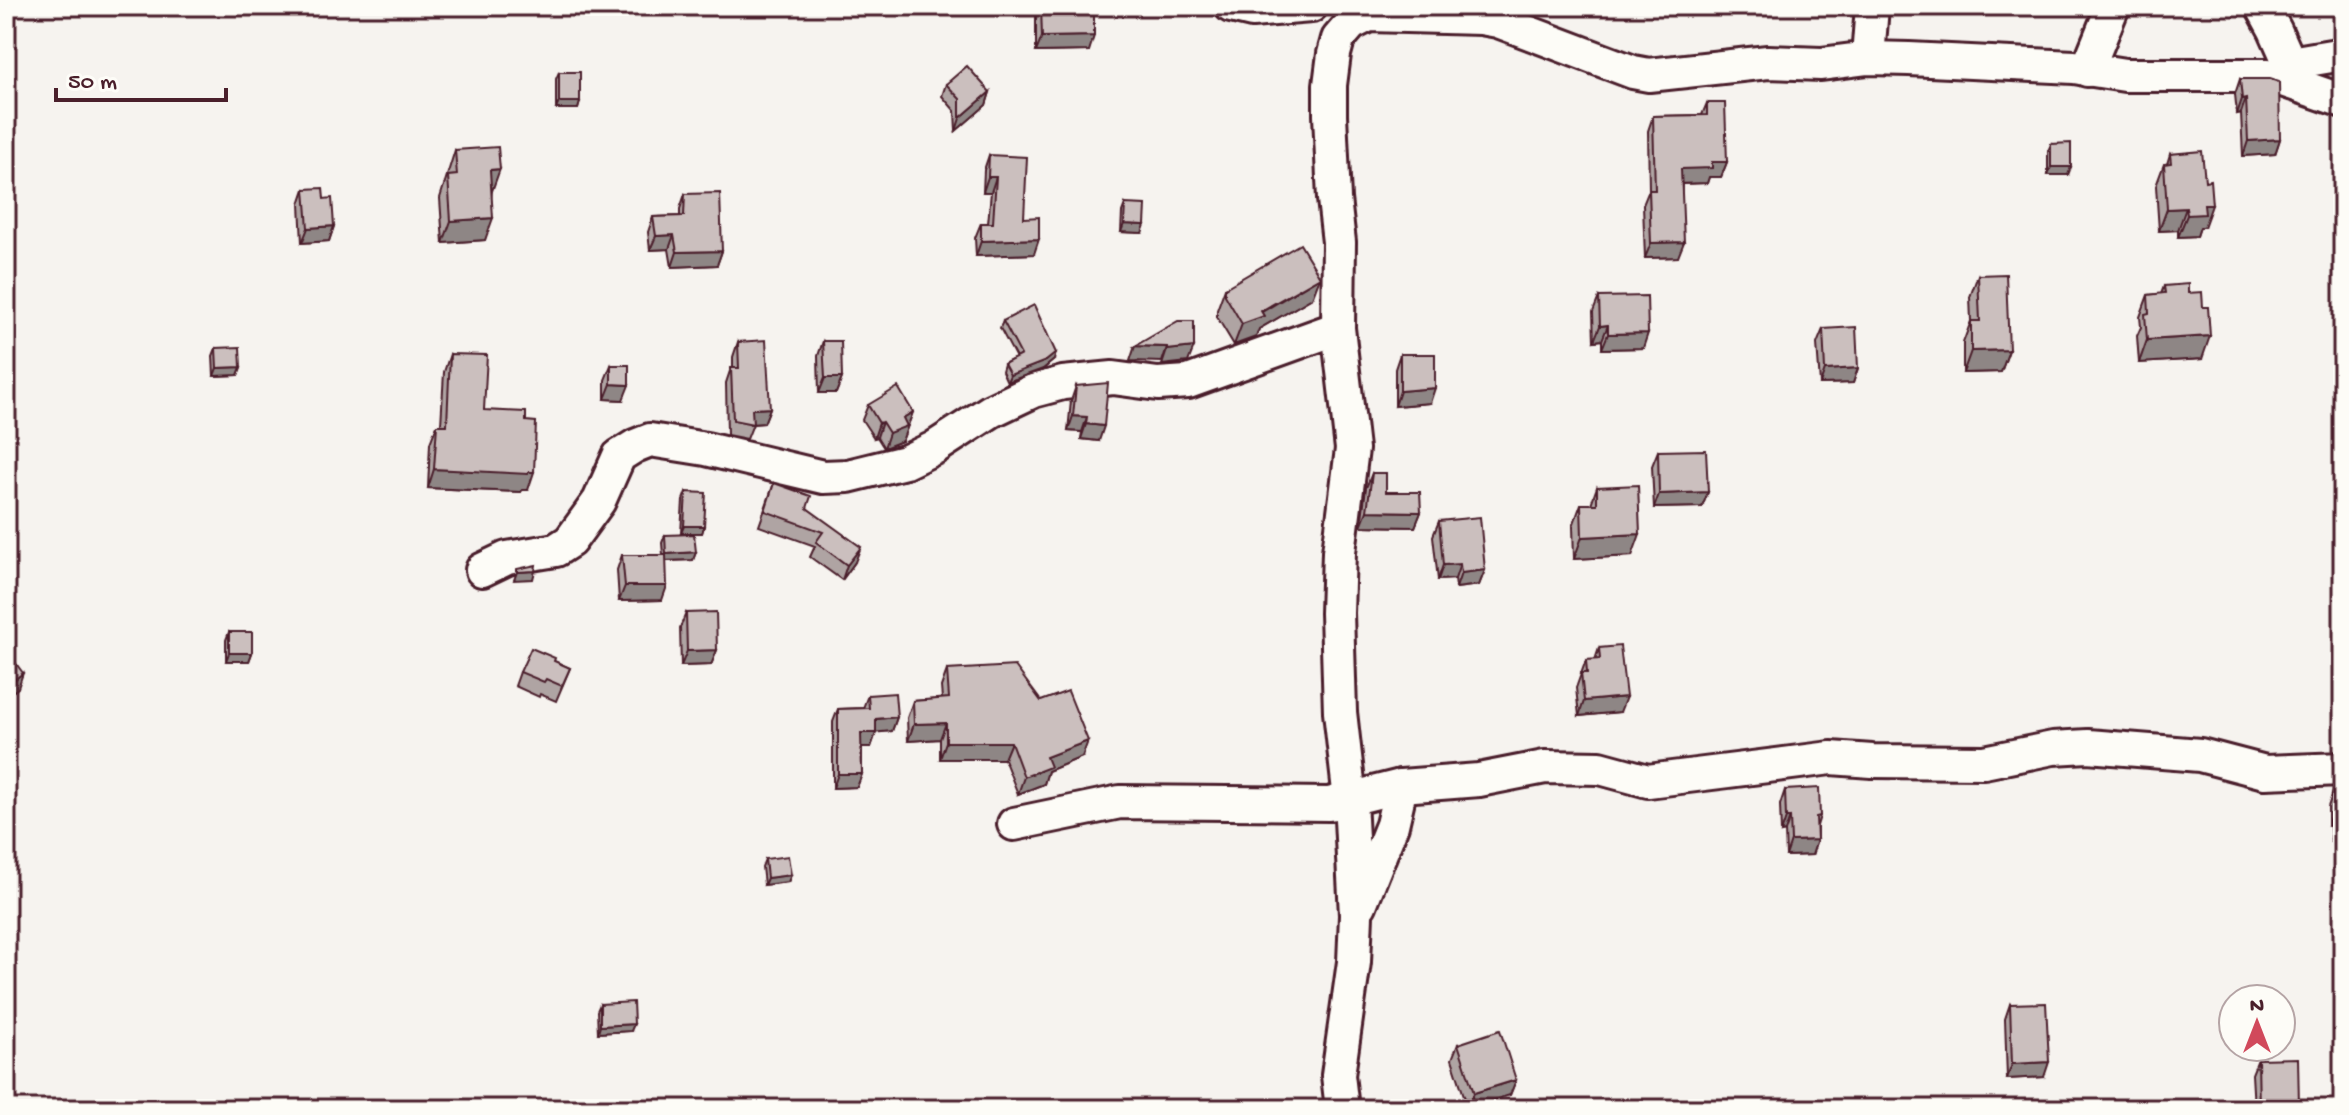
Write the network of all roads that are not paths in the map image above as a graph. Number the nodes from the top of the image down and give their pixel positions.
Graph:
1 (1231, 6) edge
2 (1311, 6) edge
3 (1872, 6) edge
4 (2113, 6) edge
5 (2262, 6) edge
6 (1355, 15) edge
7 (2343, 54) edge
8 (1868, 58) junction
9 (2087, 70) junction
10 (2294, 74) junction
11 (2343, 101) edge
12 (1338, 328) junction
13 (482, 570) dead end
14 (2343, 769) edge
15 (1401, 786) junction
16 (1350, 800) junction
17 (1014, 824) dead end
18 (1356, 915) junction
19 (1342, 1109) edge

1 - 2 street
3 - 8 street
4 - 9 street
5 - 10 street
6 - 8 street
6 - 12 street
7 - 10 street
8 - 9 street
9 - 10 street
10 - 11 street
12 - 13 street
12 - 16 street
14 - 15 street
15 - 16 street
15 - 18 street
16 - 17 street
16 - 18 street
18 - 19 street

